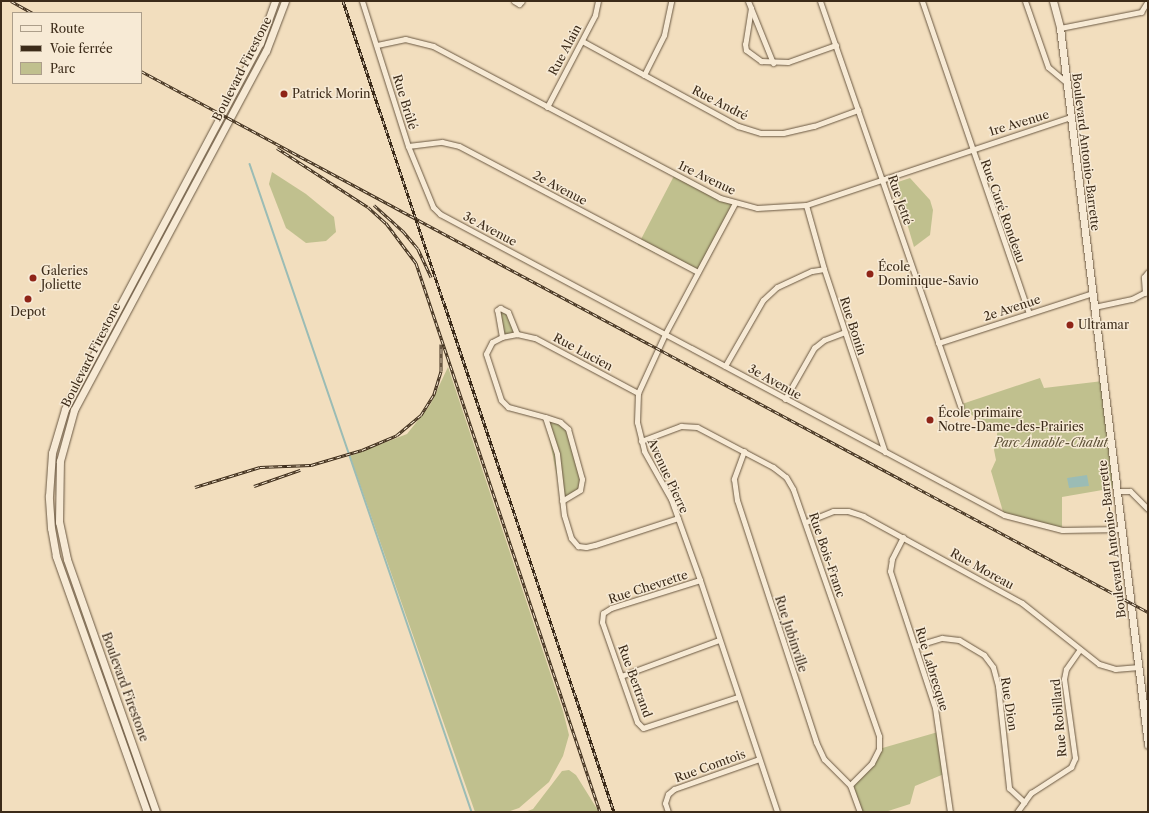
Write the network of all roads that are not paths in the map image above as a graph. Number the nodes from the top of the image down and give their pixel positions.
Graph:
1 (275, 1) edge
2 (285, 1) edge
3 (362, 1) edge
4 (514, 1) edge
5 (522, 1) edge
6 (598, 1) edge
7 (671, 1) edge
8 (748, 1) edge
9 (820, 1) edge
10 (922, 1) edge
11 (1025, 1) edge
12 (1053, 1) edge
13 (1147, 4) edge
14 (751, 8) junction
15 (1060, 28) junction
16 (582, 41) junction
17 (377, 45) junction
18 (836, 45) junction
19 (773, 63) junction
20 (644, 75) junction
21 (1067, 83) junction
22 (547, 107) junction
23 (858, 110) junction
24 (1071, 117) junction
25 (408, 146) junction
26 (971, 148) junction
27 (882, 179) junction
28 (735, 203) junction
29 (806, 205) junction
30 (433, 207) joint
31 (824, 269) junction
32 (698, 272) junction
33 (1148, 272) edge
34 (1147, 292) edge
35 (1093, 293) junction
36 (1094, 307) junction
37 (1029, 313) junction
38 (845, 332) junction
39 (516, 334) junction
40 (665, 334) junction
41 (502, 337) junction
42 (938, 343) junction
43 (725, 366) junction
44 (638, 393) junction
45 (785, 399) junction
46 (960, 406) dead end
47 (545, 417) junction
48 (640, 440) junction
49 (744, 451) junction
50 (885, 452) junction
51 (1117, 491) junction
52 (562, 501) junction
53 (1148, 509) edge
54 (678, 518) junction
55 (806, 522) junction
56 (1122, 529) junction
57 (903, 537) junction
58 (700, 580) junction
59 (603, 613) joint
60 (719, 640) junction
61 (915, 646) junction
62 (1080, 649) junction
63 (1138, 667) junction
64 (621, 676) junction
65 (738, 697) junction
66 (1148, 745) edge
67 (759, 759) junction
68 (850, 785) junction
69 (1024, 802) junction
70 (146, 812) edge
71 (156, 812) edge
72 (668, 812) edge
73 (777, 812) edge
74 (860, 812) edge
75 (950, 812) edge
76 (1017, 812) edge

1 - 70 main road, Boulevard Firestone
2 - 71 main road, Boulevard Firestone
3 - 17 street, Rue Brûlé
4 - 5 street
6 - 16 street, Rue Alain
7 - 20 street
8 - 14 street
9 - 18 street, Rue Jetté
10 - 26 street, Rue Curé Rondeau
11 - 21 street
12 - 15 main road, Boulevard Antonio-Barrette
13 - 15 street
14 - 19 street
14 - 19 street
15 - 21 main road, Boulevard Antonio-Barrette
16 - 20 street, Rue André
16 - 22 street, Rue Alain
17 - 22 street, 1re Avenue
17 - 25 street, Rue Brûlé
18 - 19 street
18 - 23 street, Rue Jetté
20 - 23 street, Rue André
21 - 24 main road, Boulevard Antonio-Barrette
22 - 28 street, 1re Avenue
23 - 27 street, Rue Jetté
24 - 26 street, 1re Avenue
24 - 35 main road, Boulevard Antonio-Barrette
25 - 30 street, Rue Brûlé
25 - 32 street, 2e Avenue
26 - 27 street, 1re Avenue
26 - 37 street, Rue Curé Rondeau
27 - 29 street, 1re Avenue
27 - 42 street, Rue Jetté
28 - 29 street, 1re Avenue
28 - 32 street, Avenue Pierre
29 - 31 street, Rue Bonin
30 - 40 street, 3e Avenue
31 - 38 street, Rue Bonin
31 - 43 street
32 - 40 street, Avenue Pierre
33 - 34 street
34 - 36 street
35 - 36 main road, Boulevard Antonio-Barrette
35 - 37 street, 2e Avenue
36 - 51 main road, Boulevard Antonio-Barrette
37 - 42 street, 2e Avenue
38 - 45 street
38 - 50 street, Rue Bonin
39 - 41 street, Rue Lucien
39 - 41 street
39 - 44 street, Rue Lucien
40 - 43 street, 3e Avenue
40 - 44 street, Avenue Pierre
41 - 47 street
42 - 46 street, Rue Jetté
43 - 45 street, 3e Avenue
44 - 48 street, Avenue Pierre
45 - 50 street, 3e Avenue
47 - 52 street
47 - 52 street
48 - 49 street, Rue Bois-Franc
48 - 54 street, Avenue Pierre
49 - 55 street, Rue Bois-Franc
49 - 68 street, Rue Jubinville
50 - 56 street, 3e Avenue
51 - 53 street
51 - 56 main road, Boulevard Antonio-Barrette
52 - 54 street
54 - 58 street, Avenue Pierre
55 - 57 street, Rue Moreau
55 - 68 street, Rue Bois-Franc
56 - 63 main road, Boulevard Antonio-Barrette
57 - 61 street, Rue Labrecque
57 - 62 street, Rue Moreau
58 - 59 street, Rue Chevrette
58 - 60 street, Avenue Pierre
59 - 64 street, Rue Bertrand
60 - 64 street
60 - 65 street, Avenue Pierre
61 - 69 street, Rue Dion
61 - 75 street, Rue Labrecque
62 - 63 street, Rue Moreau
62 - 69 street, Rue Robillard
63 - 66 main road, Boulevard Antonio-Barrette
64 - 65 street, Rue Bertrand
65 - 67 street, Avenue Pierre
67 - 72 street, Rue Comtois
67 - 73 street, Avenue Pierre
68 - 74 street, Rue Jubinville
69 - 76 street, Rue Robillard

